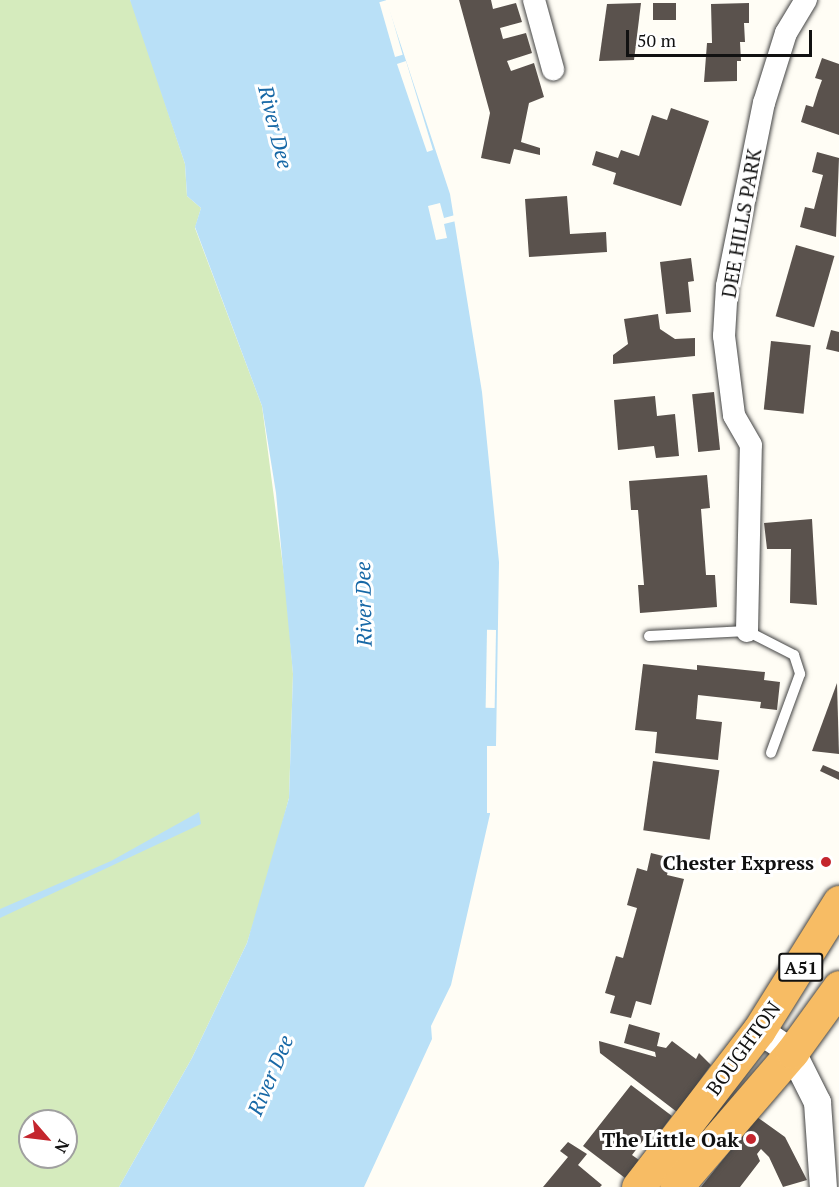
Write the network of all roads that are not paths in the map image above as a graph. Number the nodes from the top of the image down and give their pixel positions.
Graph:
1 (534, 0) edge
2 (806, 0) edge
3 (553, 69) dead end
4 (747, 631) junction
5 (649, 636) dead end
6 (771, 753) dead end
7 (839, 902) edge
8 (839, 987) edge
9 (759, 1030) junction
10 (792, 1052) junction
11 (638, 1187) edge
12 (676, 1187) edge
13 (823, 1187) edge

1 - 3 street
2 - 4 street, DEE HILLS PARK
4 - 5 lane
4 - 6 lane
7 - 9 highway, BOUGHTON / A51
8 - 10 highway, BOUGHTON / A51
9 - 10 street
9 - 11 highway, BOUGHTON / A51
10 - 12 highway, BOUGHTON / A51
10 - 13 street

